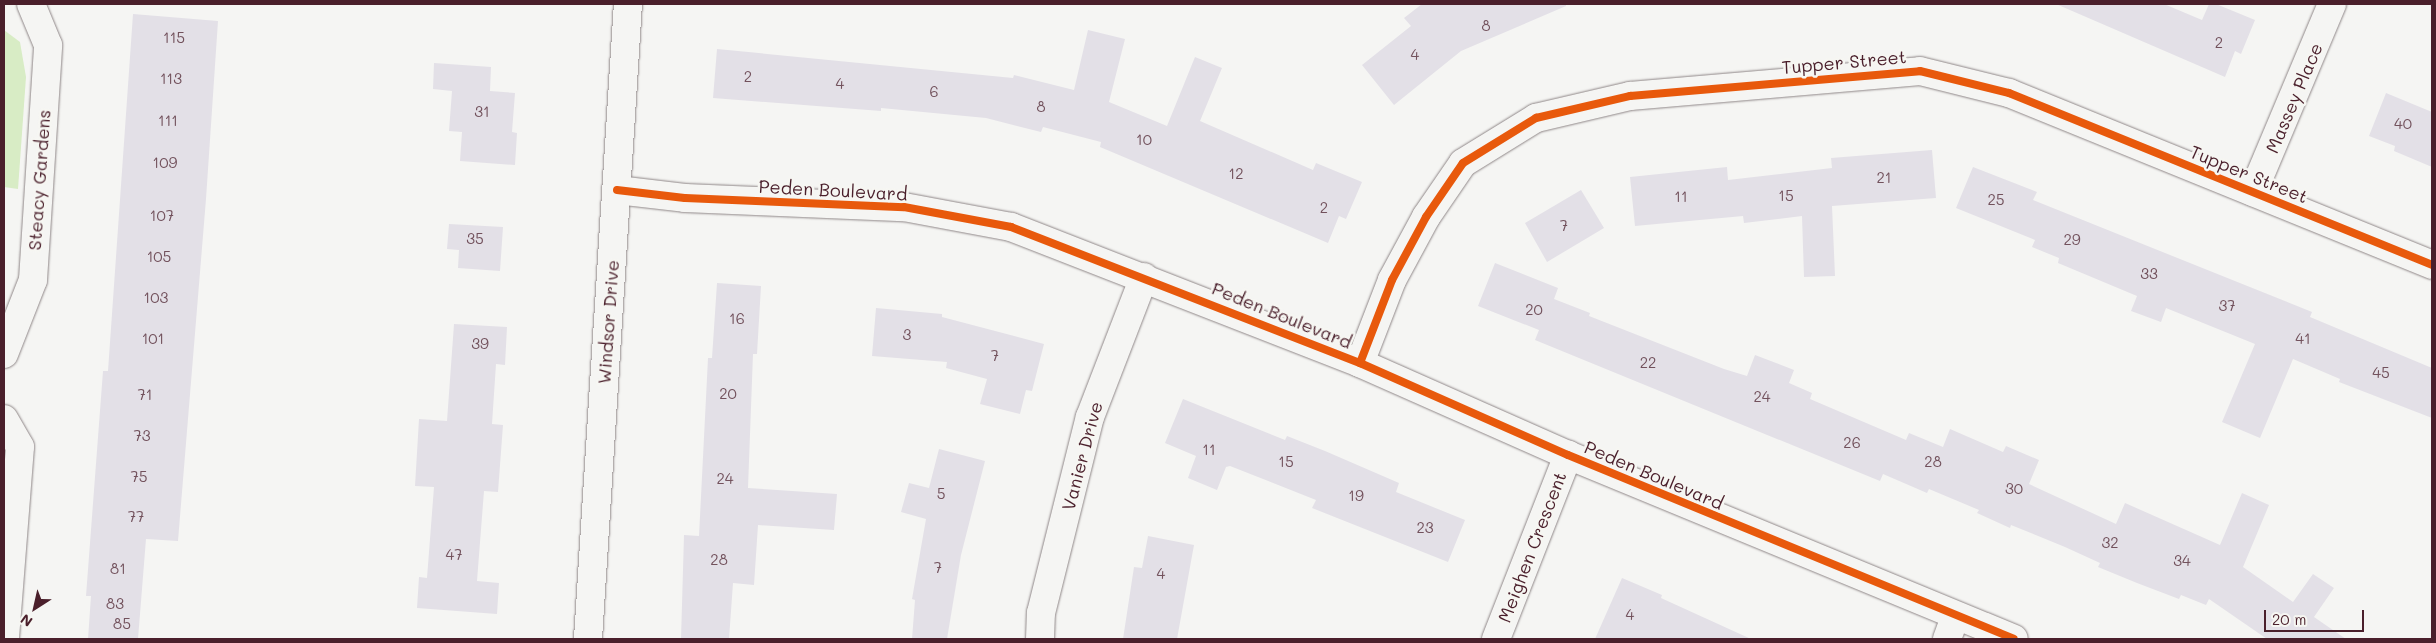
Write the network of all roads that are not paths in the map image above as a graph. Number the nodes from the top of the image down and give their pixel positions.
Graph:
1 (31, 4) edge
2 (628, 4) edge
3 (2332, 4) edge
4 (617, 190) junction
5 (2253, 192) junction
6 (2432, 265) edge
7 (1144, 277) junction
8 (4, 354) edge
9 (1360, 363) junction
10 (4, 419) edge
11 (1568, 456) junction
12 (1951, 628) edge
13 (5, 639) edge
14 (588, 639) edge
15 (1040, 639) edge
16 (1496, 639) edge
17 (2014, 639) edge

1 - 8 street, Steacy Gardens
2 - 4 street, Windsor Drive
3 - 5 street, Massey Place
4 - 7 street, Peden Boulevard
4 - 14 street, Windsor Drive
5 - 6 street, Tupper Street
5 - 9 street, Tupper Street
7 - 9 street, Peden Boulevard
7 - 15 street, Vanier Drive
9 - 11 street, Peden Boulevard
10 - 13 street
11 - 12 street, Peden Boulevard
11 - 16 street, Meighen Crescent
12 - 17 street, Peden Boulevard

